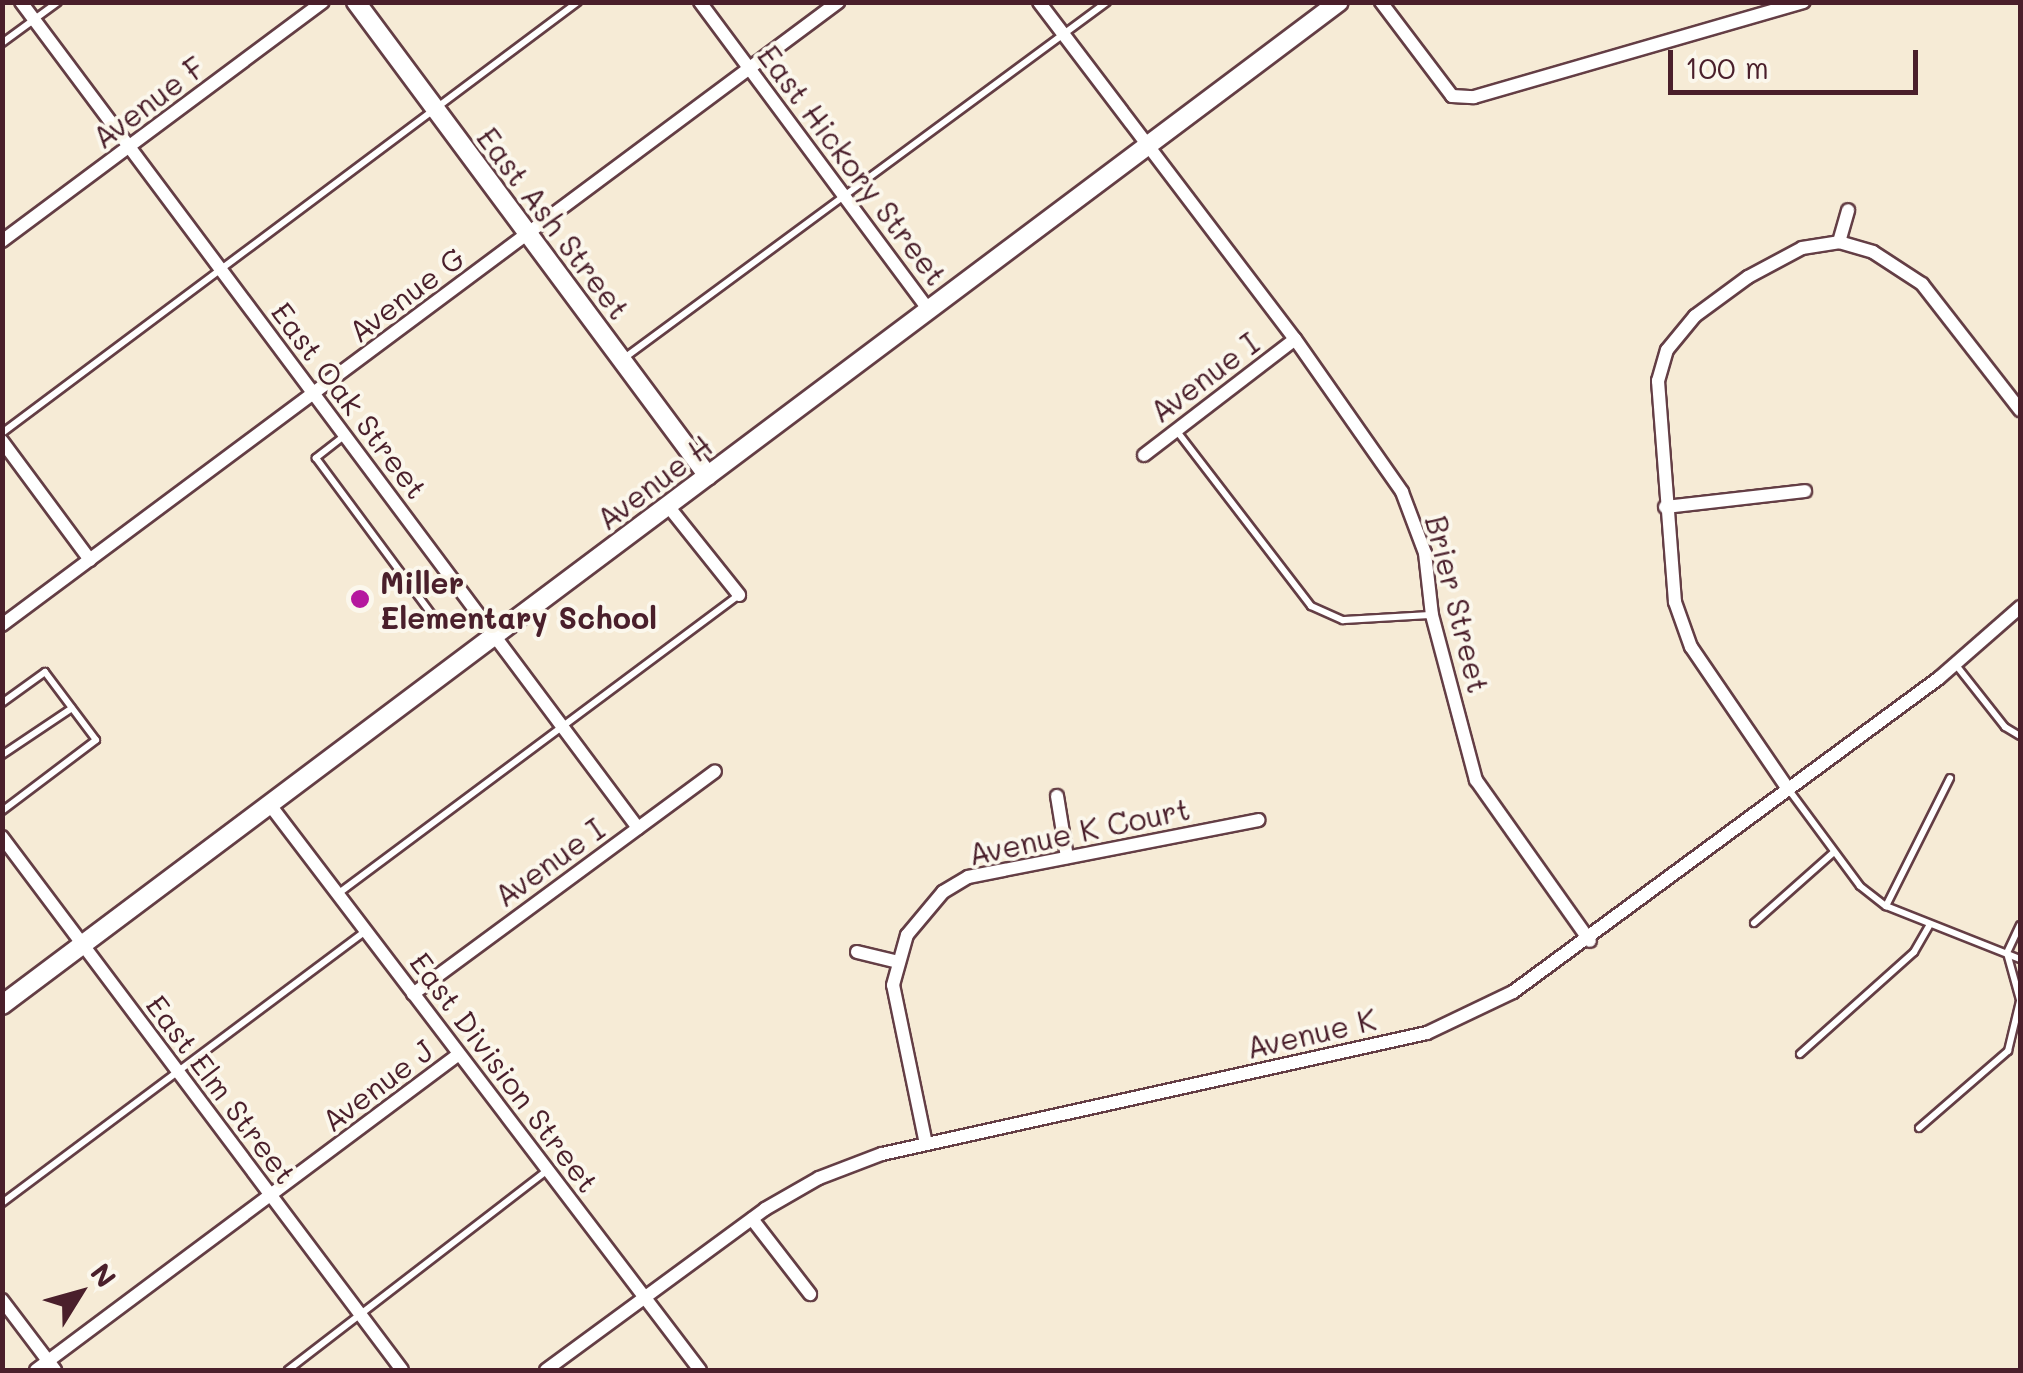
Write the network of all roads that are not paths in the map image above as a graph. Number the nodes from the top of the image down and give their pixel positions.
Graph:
1 (21, 2) edge
2 (58, 2) edge
3 (323, 2) edge
4 (356, 2) edge
5 (578, 2) edge
6 (700, 2) edge
7 (838, 2) edge
8 (1039, 2) edge
9 (1107, 2) edge
10 (1339, 2) edge
11 (1381, 2) edge
12 (1804, 2) edge
13 (34, 20) junction
14 (1063, 36) junction
15 (2, 43) edge
16 (750, 69) junction
17 (435, 109) junction
18 (1148, 146) junction
19 (129, 147) junction
20 (847, 199) junction
21 (1848, 210) dead end
22 (528, 234) junction
23 (2, 241) edge
24 (1840, 242) junction
25 (221, 270) junction
26 (929, 310) junction
27 (1295, 339) junction
28 (622, 360) junction
29 (314, 394) junction
30 (2020, 410) edge
31 (1176, 430) junction
32 (2, 433) edge
33 (345, 435) junction
34 (2, 441) edge
35 (1144, 454) dead end
36 (708, 476) junction
37 (1805, 491) dead end
38 (668, 506) junction
39 (1665, 507) junction
40 (90, 560) junction
41 (739, 595) joint
42 (2020, 607) edge
43 (1432, 615) junction
44 (439, 624) dead end
45 (2, 626) edge
46 (495, 636) junction
47 (1955, 664) junction
48 (2, 703) edge
49 (72, 708) junction
50 (560, 724) junction
51 (2020, 736) edge
52 (2, 755) edge
53 (715, 771) dead end
54 (1950, 778) dead end
55 (1788, 788) junction
56 (1057, 796) dead end
57 (270, 805) junction
58 (2, 811) edge
59 (1258, 820) dead end
60 (638, 828) junction
61 (2, 837) edge
62 (1834, 852) junction
63 (1067, 857) junction
64 (338, 894) junction
65 (1886, 906) junction
66 (1754, 923) dead end
67 (2020, 925) edge
68 (1929, 926) junction
69 (366, 931) junction
70 (1590, 941) junction
71 (83, 944) junction
72 (856, 952) dead end
73 (2006, 954) junction
74 (2020, 959) edge
75 (898, 962) junction
76 (414, 994) junction
77 (2020, 1000) edge
78 (2, 1005) edge
79 (460, 1054) junction
80 (1800, 1054) dead end
81 (179, 1073) junction
82 (1919, 1128) dead end
83 (926, 1144) junction
84 (548, 1170) junction
85 (270, 1195) junction
86 (2, 1203) edge
87 (752, 1219) junction
88 (810, 1294) dead end
89 (644, 1298) junction
90 (2, 1300) edge
91 (360, 1315) junction
92 (52, 1366) edge
93 (36, 1370) edge
94 (288, 1370) edge
95 (402, 1370) edge
96 (546, 1370) edge
97 (700, 1370) edge

1 - 13 street, East Oak Street
2 - 13 lane
3 - 19 street, Avenue F
4 - 17 street, East Ash Street
5 - 17 lane
6 - 16 street, East Hickory Street
7 - 16 street, Avenue G
8 - 14 street, Brier Street
9 - 14 lane
10 - 18 street, Avenue H
11 - 12 street
13 - 15 lane
13 - 19 street, East Oak Street
14 - 18 street, Brier Street
14 - 20 lane
16 - 20 street, East Hickory Street
16 - 22 street, Avenue G
17 - 22 street, East Ash Street
17 - 25 lane
18 - 26 street, Avenue H
18 - 27 street, Brier Street
19 - 23 street, Avenue F
19 - 25 street, East Oak Street
20 - 26 street, East Hickory Street
20 - 28 lane
21 - 24 street
22 - 28 street, East Ash Street
22 - 29 street, Avenue G
24 - 30 street
24 - 39 street
25 - 29 street, East Oak Street
25 - 32 lane
26 - 36 street, Avenue H
27 - 31 street, Avenue I
27 - 43 street, Brier Street
28 - 36 street, East Ash Street
29 - 33 street, East Oak Street
29 - 40 street, Avenue G
31 - 35 street, Avenue I
31 - 43 lane
33 - 44 lane
33 - 46 street, East Oak Street
34 - 40 street
36 - 38 street, Avenue H
37 - 39 street
38 - 41 street
38 - 46 street, Avenue H
39 - 55 street
40 - 45 street, Avenue G
41 - 50 lane
42 - 47 street, Avenue K
43 - 70 street, Brier Street
46 - 50 street, East Oak Street
46 - 57 street, Avenue H
47 - 51 lane
47 - 55 street, Avenue K
48 - 49 lane
49 - 52 lane
49 - 58 lane
50 - 60 street, East Oak Street
50 - 64 lane
53 - 60 street, Avenue I
54 - 65 lane
55 - 62 lane
55 - 70 street, Avenue K
56 - 63 street
57 - 64 street, East Division Street
57 - 71 street, Avenue H
59 - 63 street, Avenue K Court
60 - 76 street, Avenue I
61 - 71 street, East Elm Street
62 - 65 lane
62 - 66 lane
63 - 75 street, Avenue K Court
64 - 69 street, East Division Street
65 - 68 lane
67 - 73 lane
68 - 73 lane
68 - 80 lane
69 - 76 street, East Division Street
69 - 81 lane
70 - 83 street, Avenue K
71 - 78 street, Avenue H
71 - 81 street, East Elm Street
72 - 75 street
73 - 74 lane
73 - 77 lane
75 - 83 street, Avenue K Court
76 - 79 street, East Division Street
77 - 82 lane
79 - 84 street, East Division Street
79 - 85 street, Avenue J
81 - 85 street, East Elm Street
81 - 86 lane
83 - 87 street, Avenue K
84 - 89 street, East Division Street
84 - 91 lane
85 - 91 street, East Elm Street
85 - 92 street, Avenue J
87 - 88 street
87 - 89 street, Avenue K
89 - 96 street, Avenue K
89 - 97 street, East Division Street
90 - 92 street
91 - 94 lane
91 - 95 street, East Elm Street
92 - 93 street, Avenue J

